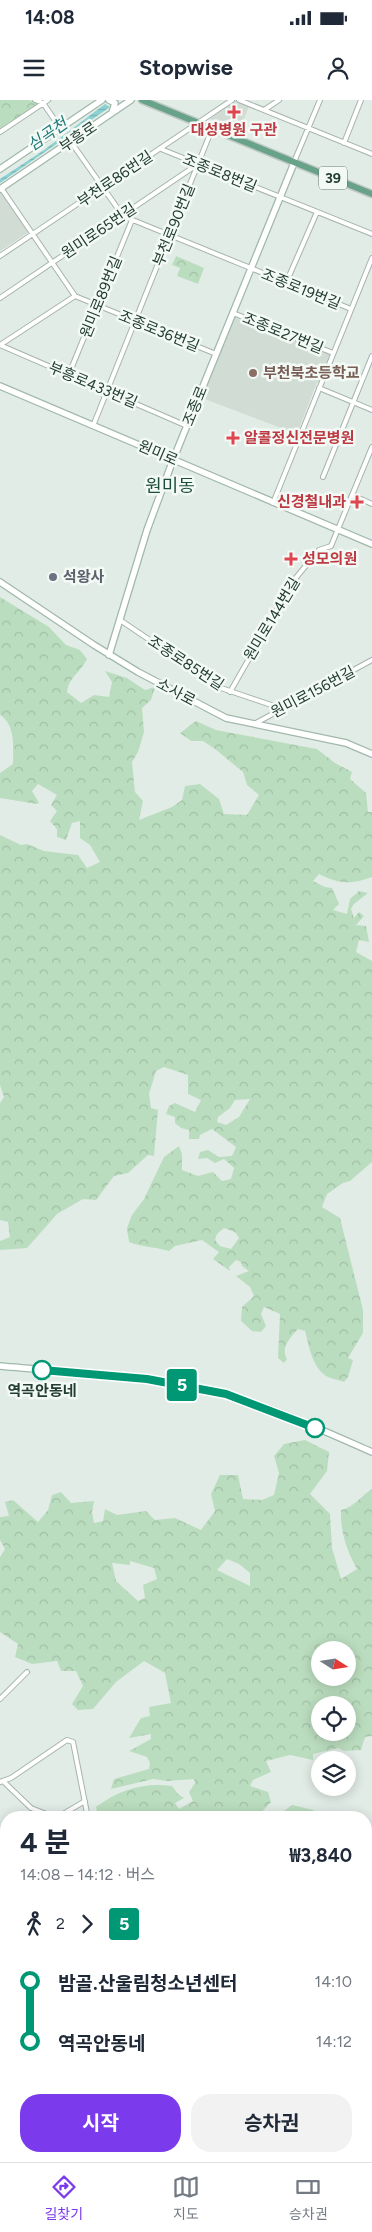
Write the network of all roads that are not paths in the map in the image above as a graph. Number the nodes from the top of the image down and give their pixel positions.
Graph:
1 (35, 100) edge
2 (48, 100) edge
3 (102, 100) edge
4 (109, 100) edge
5 (131, 100) edge
6 (142, 100) edge
7 (232, 100) edge
8 (239, 100) edge
9 (279, 100) edge
10 (320, 100) edge
11 (361, 100) edge
12 (43, 103) junction
13 (264, 110) junction
14 (112, 113) junction
15 (198, 124) junction
16 (308, 128) junction
17 (61, 129) junction
18 (212, 130) junction
19 (0, 132) edge
20 (71, 142) junction
21 (344, 143) junction
22 (160, 149) junction
23 (372, 154) edge
24 (294, 162) junction
25 (198, 164) junction
26 (0, 170) edge
27 (103, 187) junction
28 (1, 188) edge
29 (372, 194) edge
30 (280, 197) junction
31 (317, 212) junction
32 (123, 216) junction
33 (132, 220) junction
34 (33, 234) junction
35 (372, 234) edge
36 (170, 235) junction
37 (0, 256) edge
38 (372, 258) edge
39 (53, 263) junction
40 (251, 268) junction
41 (286, 283) junction
42 (75, 296) junction
43 (0, 298) edge
44 (98, 306) junction
45 (351, 309) junction
46 (233, 313) junction
47 (135, 321) junction
48 (0, 345) edge
49 (334, 353) junction
50 (216, 354) junction
51 (372, 356) edge
52 (69, 374) junction
53 (0, 386) edge
54 (319, 388) junction
55 (107, 390) junction
56 (353, 402) junction
57 (372, 410) edge
58 (93, 426) junction
59 (187, 426) junction
60 (372, 447) edge
61 (173, 460) junction
62 (322, 477) dead end
63 (352, 495) junction
64 (274, 502) junction
65 (372, 504) edge
66 (337, 530) junction
67 (372, 544) edge
68 (0, 582) edge
69 (120, 620) junction
70 (109, 655) junction
71 (372, 660) edge
72 (230, 692) junction
73 (283, 709) junction
74 (254, 724) junction
75 (372, 754) edge
76 (0, 1366) edge
77 (372, 1452) edge
78 (27, 1672) dead end
79 (0, 1699) edge
80 (2, 1782) edge
81 (85, 1801) junction
82 (40, 1811) edge
83 (68, 1811) edge
84 (87, 1811) edge

1 - 12 street
2 - 12 street
3 - 17 street, 부흥로
4 - 14 street
5 - 14 street, 부흥로
6 - 15 main road, 39
7 - 15 street, 부천로86번길
8 - 13 street
9 - 13 street
10 - 16 street
11 - 21 street
12 - 17 street
12 - 19 street
13 - 16 street
14 - 20 street, 부흥로
15 - 18 main road, 39
15 - 22 street, 부천로86번길
16 - 21 street
16 - 24 street
17 - 26 street, 부흥로
18 - 24 main road, 39
18 - 25 street, 부천로90번길
20 - 27 street
20 - 28 street, 부흥로
21 - 23 street
22 - 25 street, 조종로8번길
22 - 27 street, 부천로86번길
24 - 29 main road, 39
24 - 30 street, 조종로
25 - 30 street, 조종로8번길
25 - 32 street, 원미로65번길
25 - 36 street, 부천로90번길
27 - 32 street
27 - 34 street, 부천로86번길
28 - 34 street
30 - 31 street, 조종로8번길
30 - 40 street, 조종로
31 - 35 street, 조종로8번길
31 - 41 street
32 - 33 street, 조종로19번길
32 - 39 street, 원미로65번길
33 - 36 street, 조종로19번길
33 - 44 street, 원미로89번길
34 - 37 street, 부천로86번길
34 - 39 street
36 - 40 street, 조종로19번길
36 - 47 street, 부천로90번길
38 - 45 street
39 - 42 street
39 - 43 street, 원미로65번길
40 - 41 street, 조종로19번길
40 - 46 street, 조종로
41 - 45 street, 조종로19번길
42 - 44 street, 조종로36번길
42 - 48 street
44 - 47 street, 조종로36번길
44 - 52 street, 원미로89번길
45 - 49 street
46 - 49 street, 조종로27번길
46 - 50 street, 조종로
47 - 50 street, 조종로36번길
47 - 55 street, 부천로90번길
48 - 52 street, 부흥로433번길
49 - 54 street
50 - 59 street, 조종로
51 - 56 street
52 - 55 street, 부흥로433번길
53 - 58 street, 원미로
54 - 56 street
54 - 64 street
55 - 58 street, 부천로90번길
55 - 59 street, 부흥로433번길
56 - 57 street
56 - 62 street
58 - 61 street, 원미로
59 - 61 street, 조종로
60 - 63 street
61 - 64 street, 원미로
61 - 69 street, 조종로
63 - 65 street
63 - 66 street
64 - 66 street, 원미로
66 - 67 street, 원미로
66 - 72 street, 원미로144번길
68 - 70 street, 소사로
69 - 70 street, 조종로
69 - 72 street, 조종로85번길
70 - 74 street, 소사로
71 - 73 street, 원미로156번길
72 - 73 street, 조종로85번길
73 - 74 street, 원미로156번길
74 - 75 street, 소사로
76 - 77 street
78 - 79 street
80 - 81 street
80 - 82 street
81 - 83 street
81 - 84 street

